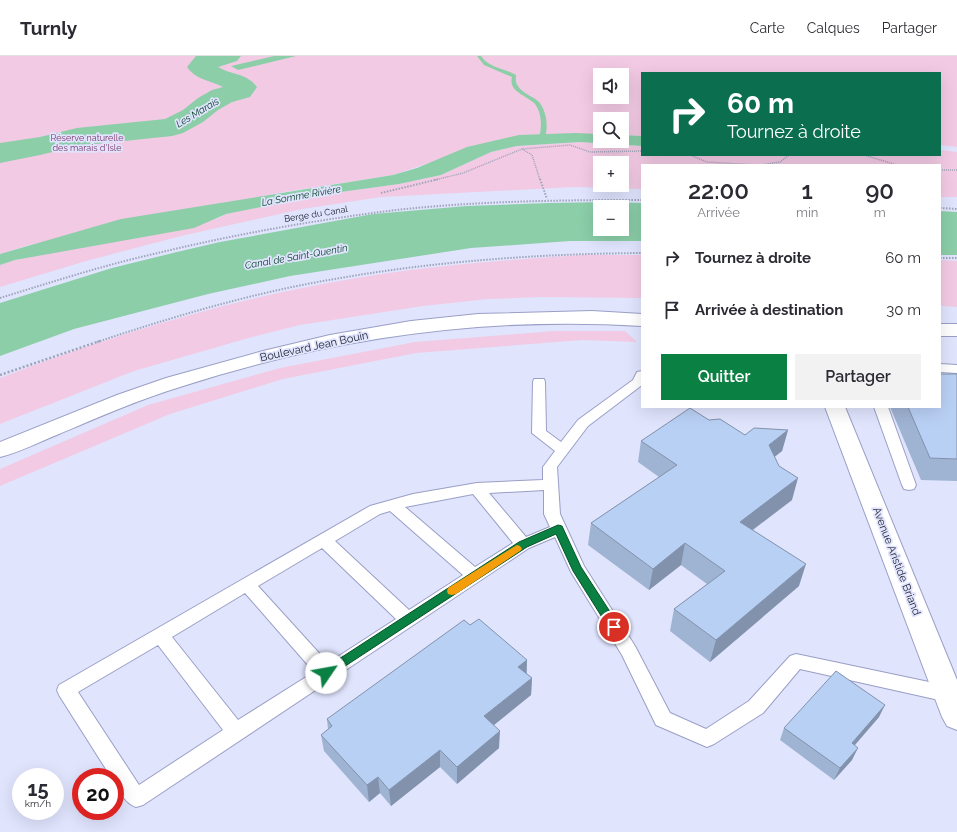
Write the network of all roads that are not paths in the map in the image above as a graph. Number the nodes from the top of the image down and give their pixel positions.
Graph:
1 (641, 320) edge
2 (941, 330) edge
3 (957, 330) edge
4 (941, 368) edge
5 (957, 369) edge
6 (641, 377) edge
7 (539, 382) dead end
8 (835, 408) edge
9 (881, 408) edge
10 (0, 450) edge
11 (563, 450) junction
12 (550, 485) junction
13 (909, 485) dead end
14 (477, 488) junction
15 (392, 505) junction
16 (558, 529) junction
17 (324, 540) junction
18 (523, 544) junction
19 (476, 576) junction
20 (247, 584) junction
21 (408, 620) junction
22 (161, 635) junction
23 (326, 673) junction
24 (953, 705) edge
25 (236, 732) junction

1 - 10 street, Boulevard Jean Bouin
2 - 3 street
4 - 5 lane
6 - 11 lane
7 - 11 lane
8 - 24 street, Avenue Aristide Briand
9 - 13 lane
11 - 12 lane
12 - 14 lane
12 - 16 lane
14 - 15 lane
14 - 18 lane
15 - 17 lane
15 - 19 lane
16 - 18 lane
16 - 24 lane
17 - 20 lane
17 - 21 lane
18 - 19 lane
19 - 21 lane
20 - 22 lane
20 - 23 lane
21 - 23 lane
22 - 25 lane
22 - 25 lane
23 - 25 lane

